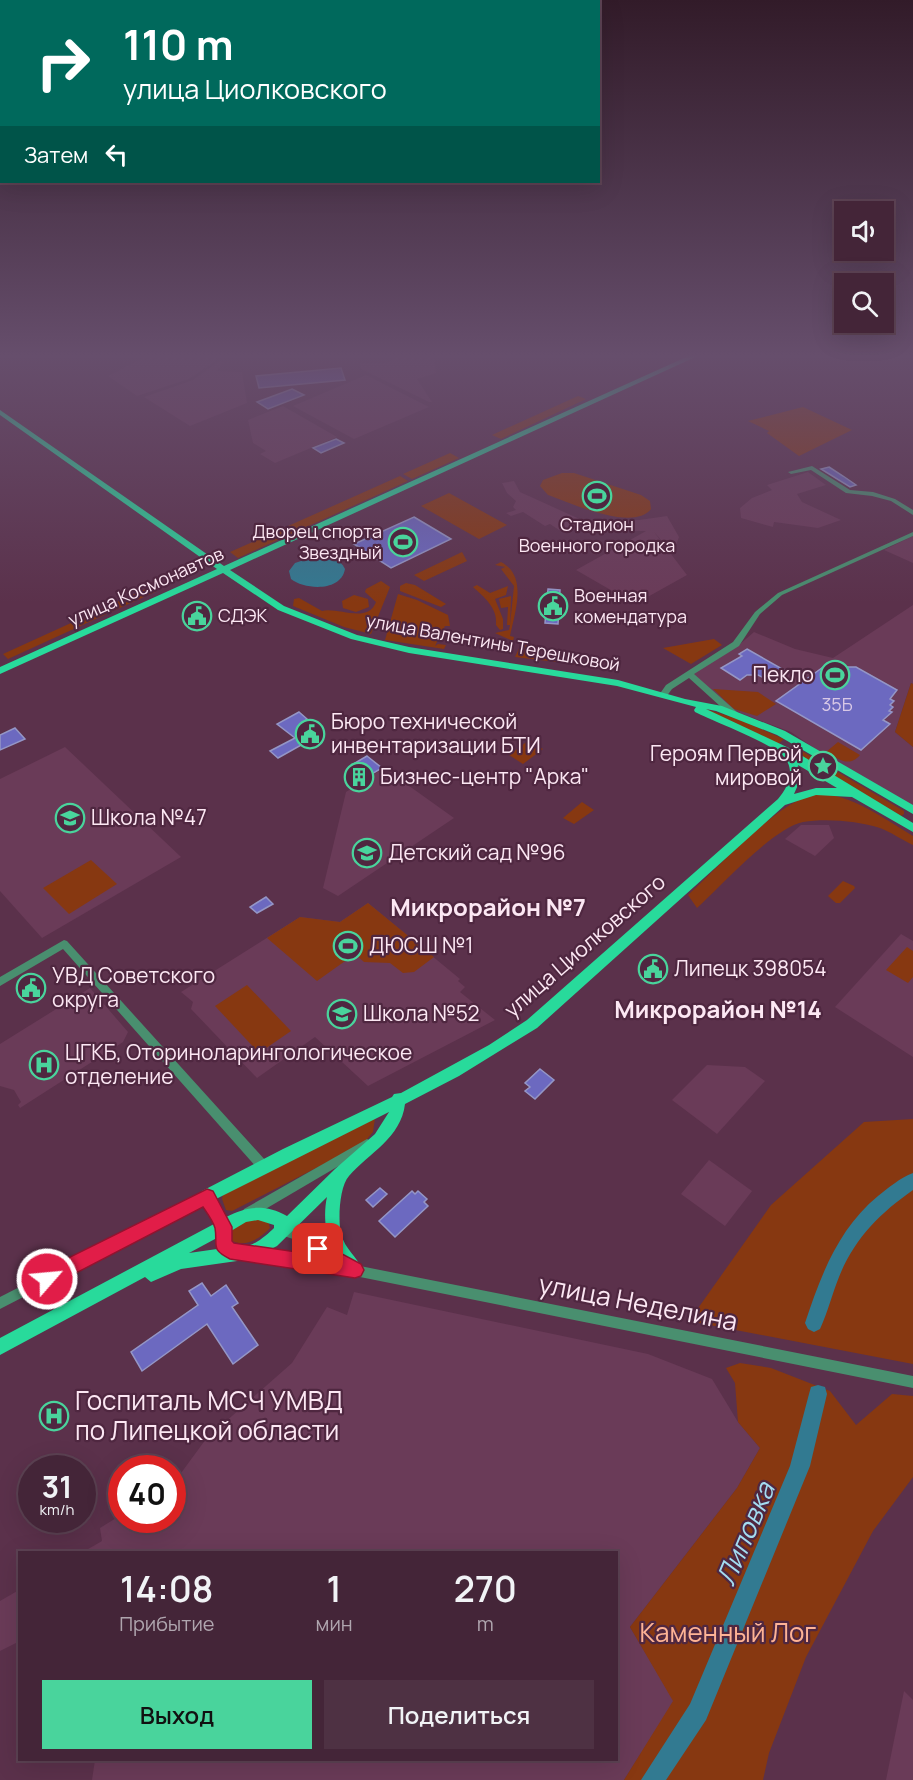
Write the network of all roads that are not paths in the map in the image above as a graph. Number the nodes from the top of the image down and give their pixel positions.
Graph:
1 (36, 437) edge
2 (516, 437) edge
3 (791, 472) dead end
4 (913, 513) edge
5 (913, 534) edge
6 (224, 570) junction
7 (0, 671) edge
8 (688, 674) junction
9 (678, 681) junction
10 (697, 681) junction
11 (663, 695) junction
12 (684, 702) junction
13 (734, 714) junction
14 (801, 744) junction
15 (787, 752) junction
16 (860, 796) junction
17 (782, 802) junction
18 (911, 809) edge
19 (900, 820) junction
20 (912, 828) edge
21 (0, 982) edge
22 (399, 1098) junction
23 (384, 1134) junction
24 (262, 1165) junction
25 (340, 1174) junction
26 (207, 1196) junction
27 (248, 1213) junction
28 (223, 1227) junction
29 (282, 1230) junction
30 (241, 1254) junction
31 (355, 1270) junction
32 (97, 1297) junction
33 (0, 1303) edge
34 (0, 1347) edge
35 (913, 1382) edge

1 - 6 main road, улица Валентины Терешковой
2 - 6 main road, улица Космонавтов
3 - 4 street
5 - 8 street
6 - 7 main road, улица Космонавтов
6 - 11 main road, улица Валентины Терешковой
8 - 9 street
8 - 10 street
9 - 10 street
9 - 11 street
10 - 13 street
11 - 12 main road, улица Валентины Терешковой
12 - 13 main road, улица Валентины Терешковой
12 - 15 main road, улица Валентины Терешковой
13 - 14 main road, улица Валентины Терешковой
14 - 15 main road
14 - 18 main road, улица Валентины Терешковой
15 - 16 main road, улица Валентины Терешковой
15 - 17 main road
16 - 17 main road
16 - 19 main road, улица Валентины Терешковой
17 - 22 main road, улица Циолковского
18 - 19 main road
19 - 20 main road, улица Валентины Терешковой
21 - 24 street
22 - 23 main road
22 - 24 main road, улица Циолковского
23 - 25 main road
23 - 27 street
24 - 26 main road, улица Циолковского
25 - 29 main road
25 - 31 main road
26 - 28 main road
26 - 33 street
27 - 28 main road
27 - 29 main road
28 - 30 main road
28 - 32 main road
29 - 30 main road
29 - 31 street, улица Неделина
30 - 31 street, улица Неделина
30 - 32 main road
31 - 35 street, улица Неделина
32 - 34 main road

